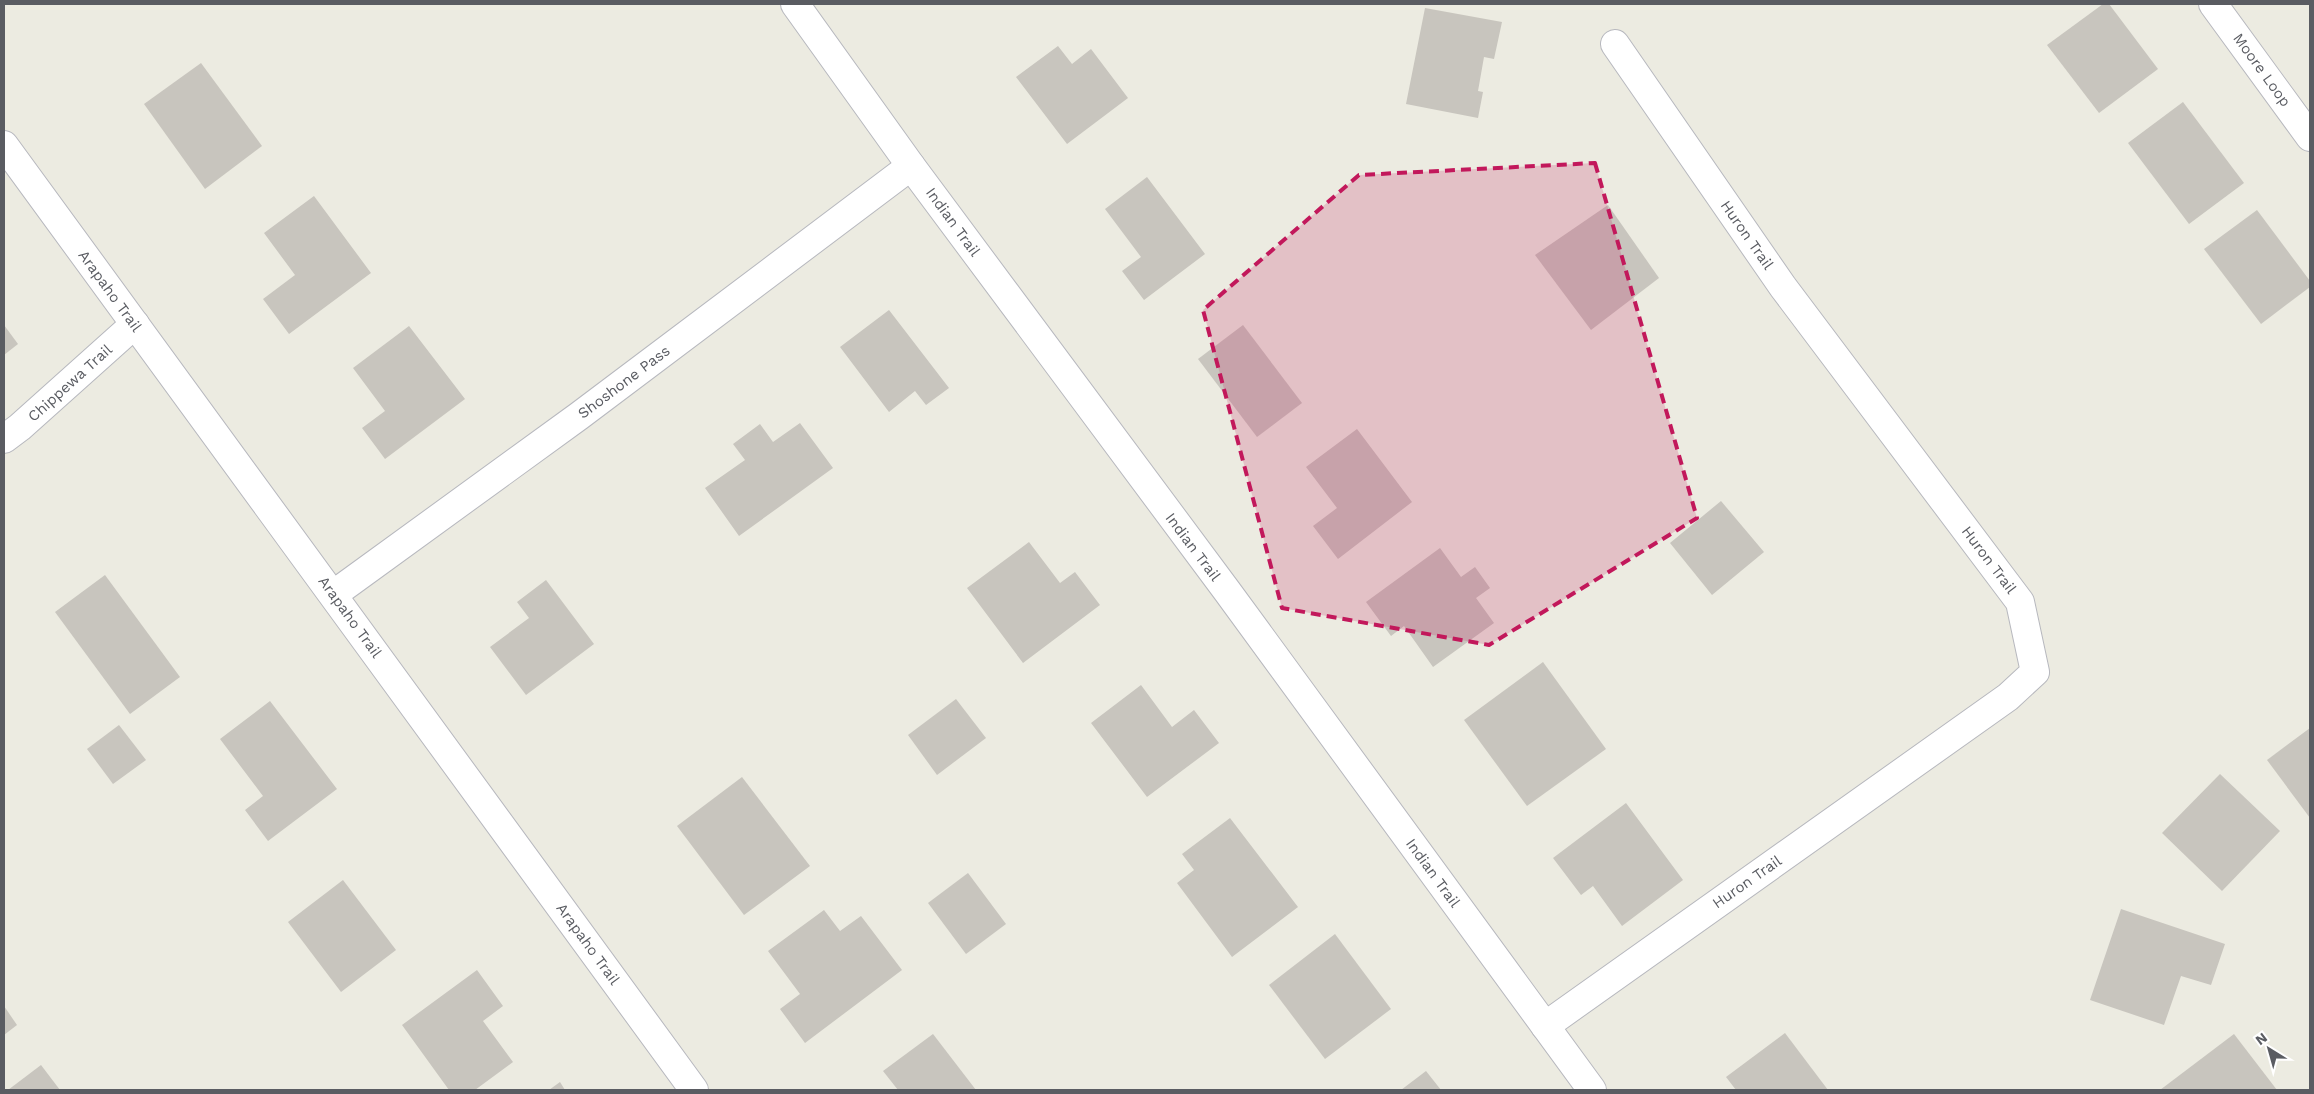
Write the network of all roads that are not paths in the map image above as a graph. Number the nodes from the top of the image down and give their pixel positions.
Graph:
1 (796, 4) edge
2 (2213, 4) edge
3 (1615, 44) dead end
4 (2310, 137) edge
5 (4, 145) edge
6 (911, 166) junction
7 (135, 324) junction
8 (4, 439) edge
9 (334, 594) junction
10 (1545, 1026) junction
11 (694, 1090) edge
12 (1592, 1090) edge

1 - 6 street, Indian Trail
2 - 4 street, Moore Loop
3 - 10 street, Huron Trail
5 - 7 street, Arapaho Trail
6 - 9 street, Shoshone Pass
6 - 10 street, Indian Trail
7 - 8 street, Chippewa Trail
7 - 9 street, Arapaho Trail
9 - 11 street, Arapaho Trail
10 - 12 street, Indian Trail

